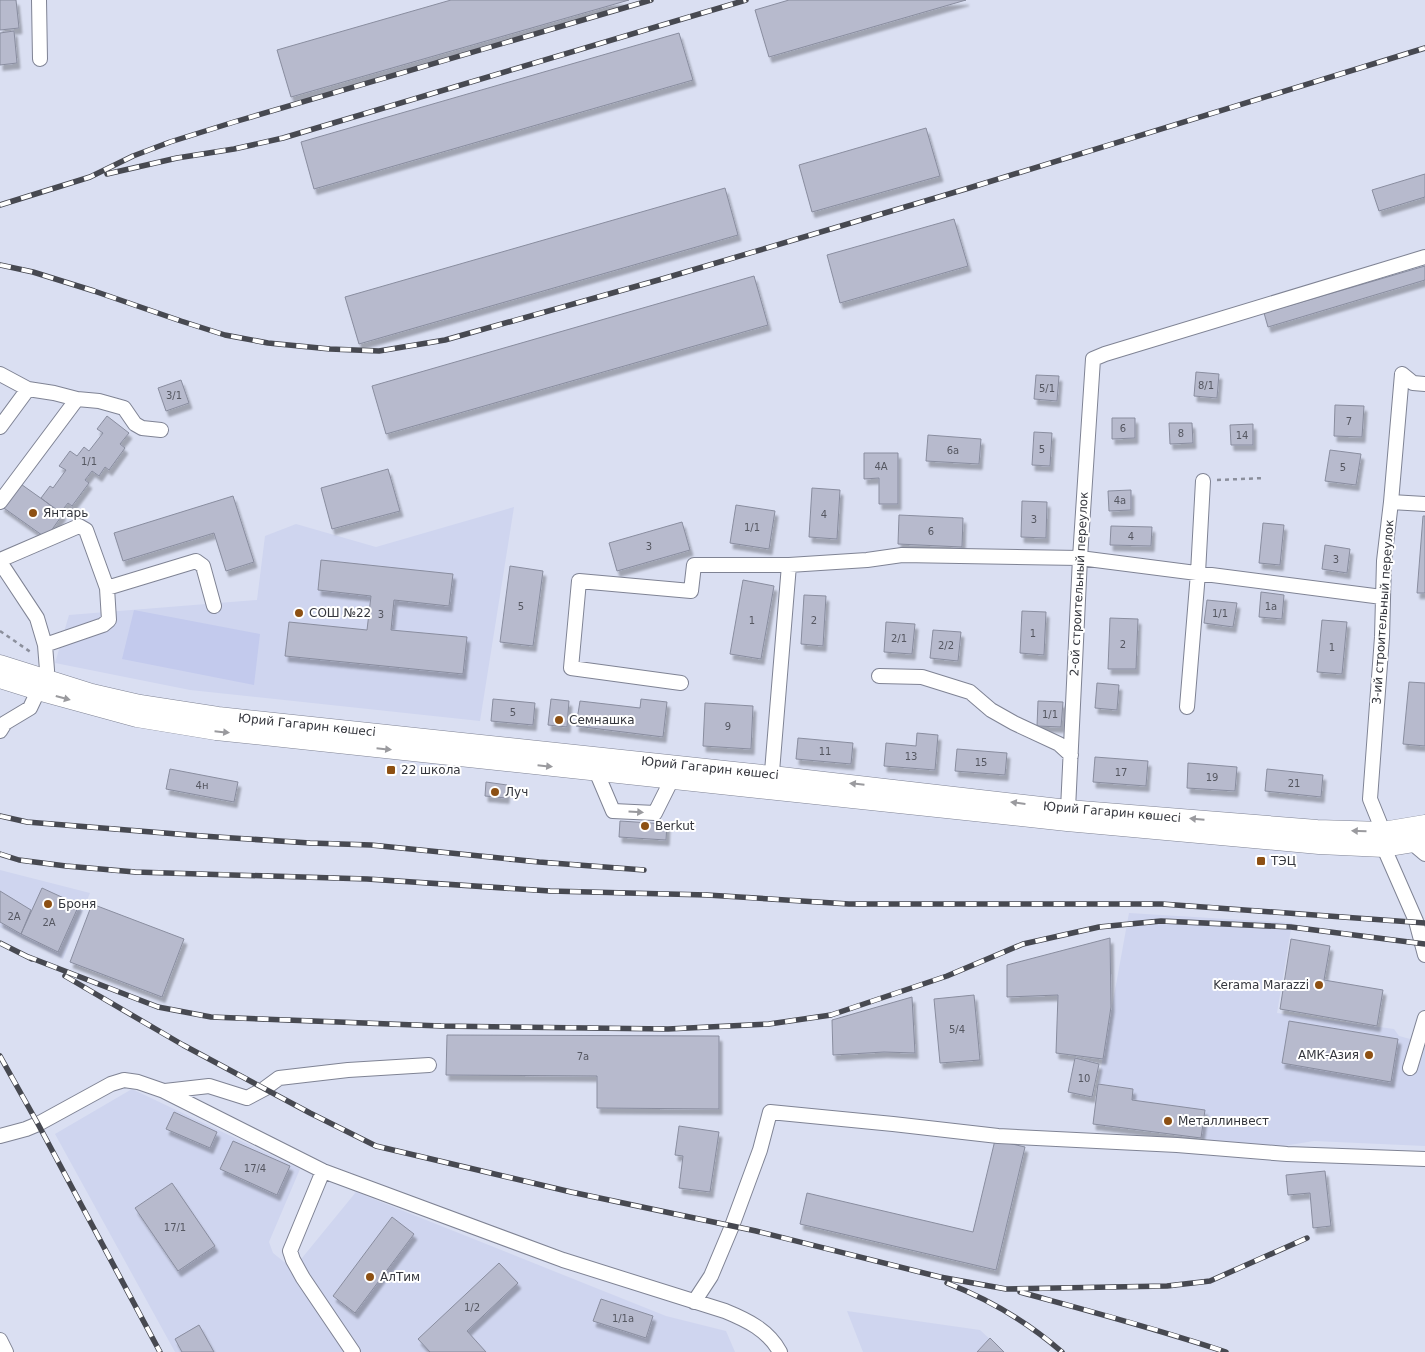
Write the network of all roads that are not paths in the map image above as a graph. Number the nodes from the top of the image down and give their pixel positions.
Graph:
1 (38, 0) edge
2 (40, 59) dead end
3 (1425, 257) edge
4 (0, 374) edge
5 (1425, 384) edge
6 (28, 389) junction
7 (77, 400) junction
8 (0, 427) edge
9 (161, 430) dead end
10 (1203, 481) road end
11 (0, 502) edge
12 (1391, 502) junction
13 (1425, 504) edge
14 (1080, 558) junction
15 (0, 561) edge
16 (789, 565) junction
17 (1198, 573) junction
18 (107, 588) junction
19 (1382, 597) junction
20 (214, 606) dead end
21 (44, 645) junction
22 (0, 664) edge
23 (879, 676) dead end
24 (0, 680) edge
25 (681, 683) dead end
26 (42, 685) junction
27 (1187, 707) dead end
28 (0, 731) edge
29 (1071, 756) junction
30 (596, 771) junction
31 (672, 780) junction
32 (772, 783) junction
33 (1068, 809) junction
34 (1425, 824) edge
35 (1383, 839) junction
36 (1421, 846) edge
37 (1425, 955) edge
38 (1425, 1018) edge
39 (429, 1065) dead end
40 (1410, 1068) dead end
41 (164, 1091) junction
42 (0, 1136) edge
43 (1425, 1159) edge
44 (323, 1172) junction
45 (694, 1302) junction
46 (352, 1352) edge
47 (780, 1352) edge

1 - 2 street
3 - 14 street, 2-ой строительный переулок
4 - 6 street
5 - 12 street, 3-ий строительный переулок
6 - 7 street
6 - 8 street
7 - 9 street
7 - 11 street
10 - 17 street
12 - 13 street
12 - 19 street, 3-ий строительный переулок
14 - 16 street
14 - 17 street
14 - 29 street, 2-ой строительный переулок
15 - 18 street
15 - 21 street
16 - 25 street
16 - 32 street
17 - 19 street
17 - 27 street
18 - 20 street
18 - 21 street
19 - 35 street, 3-ий строительный переулок
21 - 26 street
22 - 26 main road, Юрий Гагарин көшесі
23 - 29 street
24 - 26 main road, Юрий Гагарин көшесі
26 - 28 street
26 -> 30 main road, Юрий Гагарин көшесі
26 - 32 main road, Юрий Гагарин көшесі
29 - 33 street, 2-ой строительный переулок
30 - 31 main road, Юрий Гагарин көшесі
30 -> 31 street
31 - 32 main road, Юрий Гагарин көшесі
33 -> 32 main road, Юрий Гагарин көшесі
32 - 35 main road, Юрий Гагарин көшесі
35 -> 33 main road, Юрий Гагарин көшесі
34 - 35 main road, Юрий Гагарин көшесі
35 - 36 main road, Юрий Гагарин көшесі
35 - 37 street, 3-ий строительный переулок
38 - 40 street
39 - 41 street
41 - 42 street
41 - 44 street
43 - 45 street
44 - 45 street
44 - 46 street
45 - 47 street

